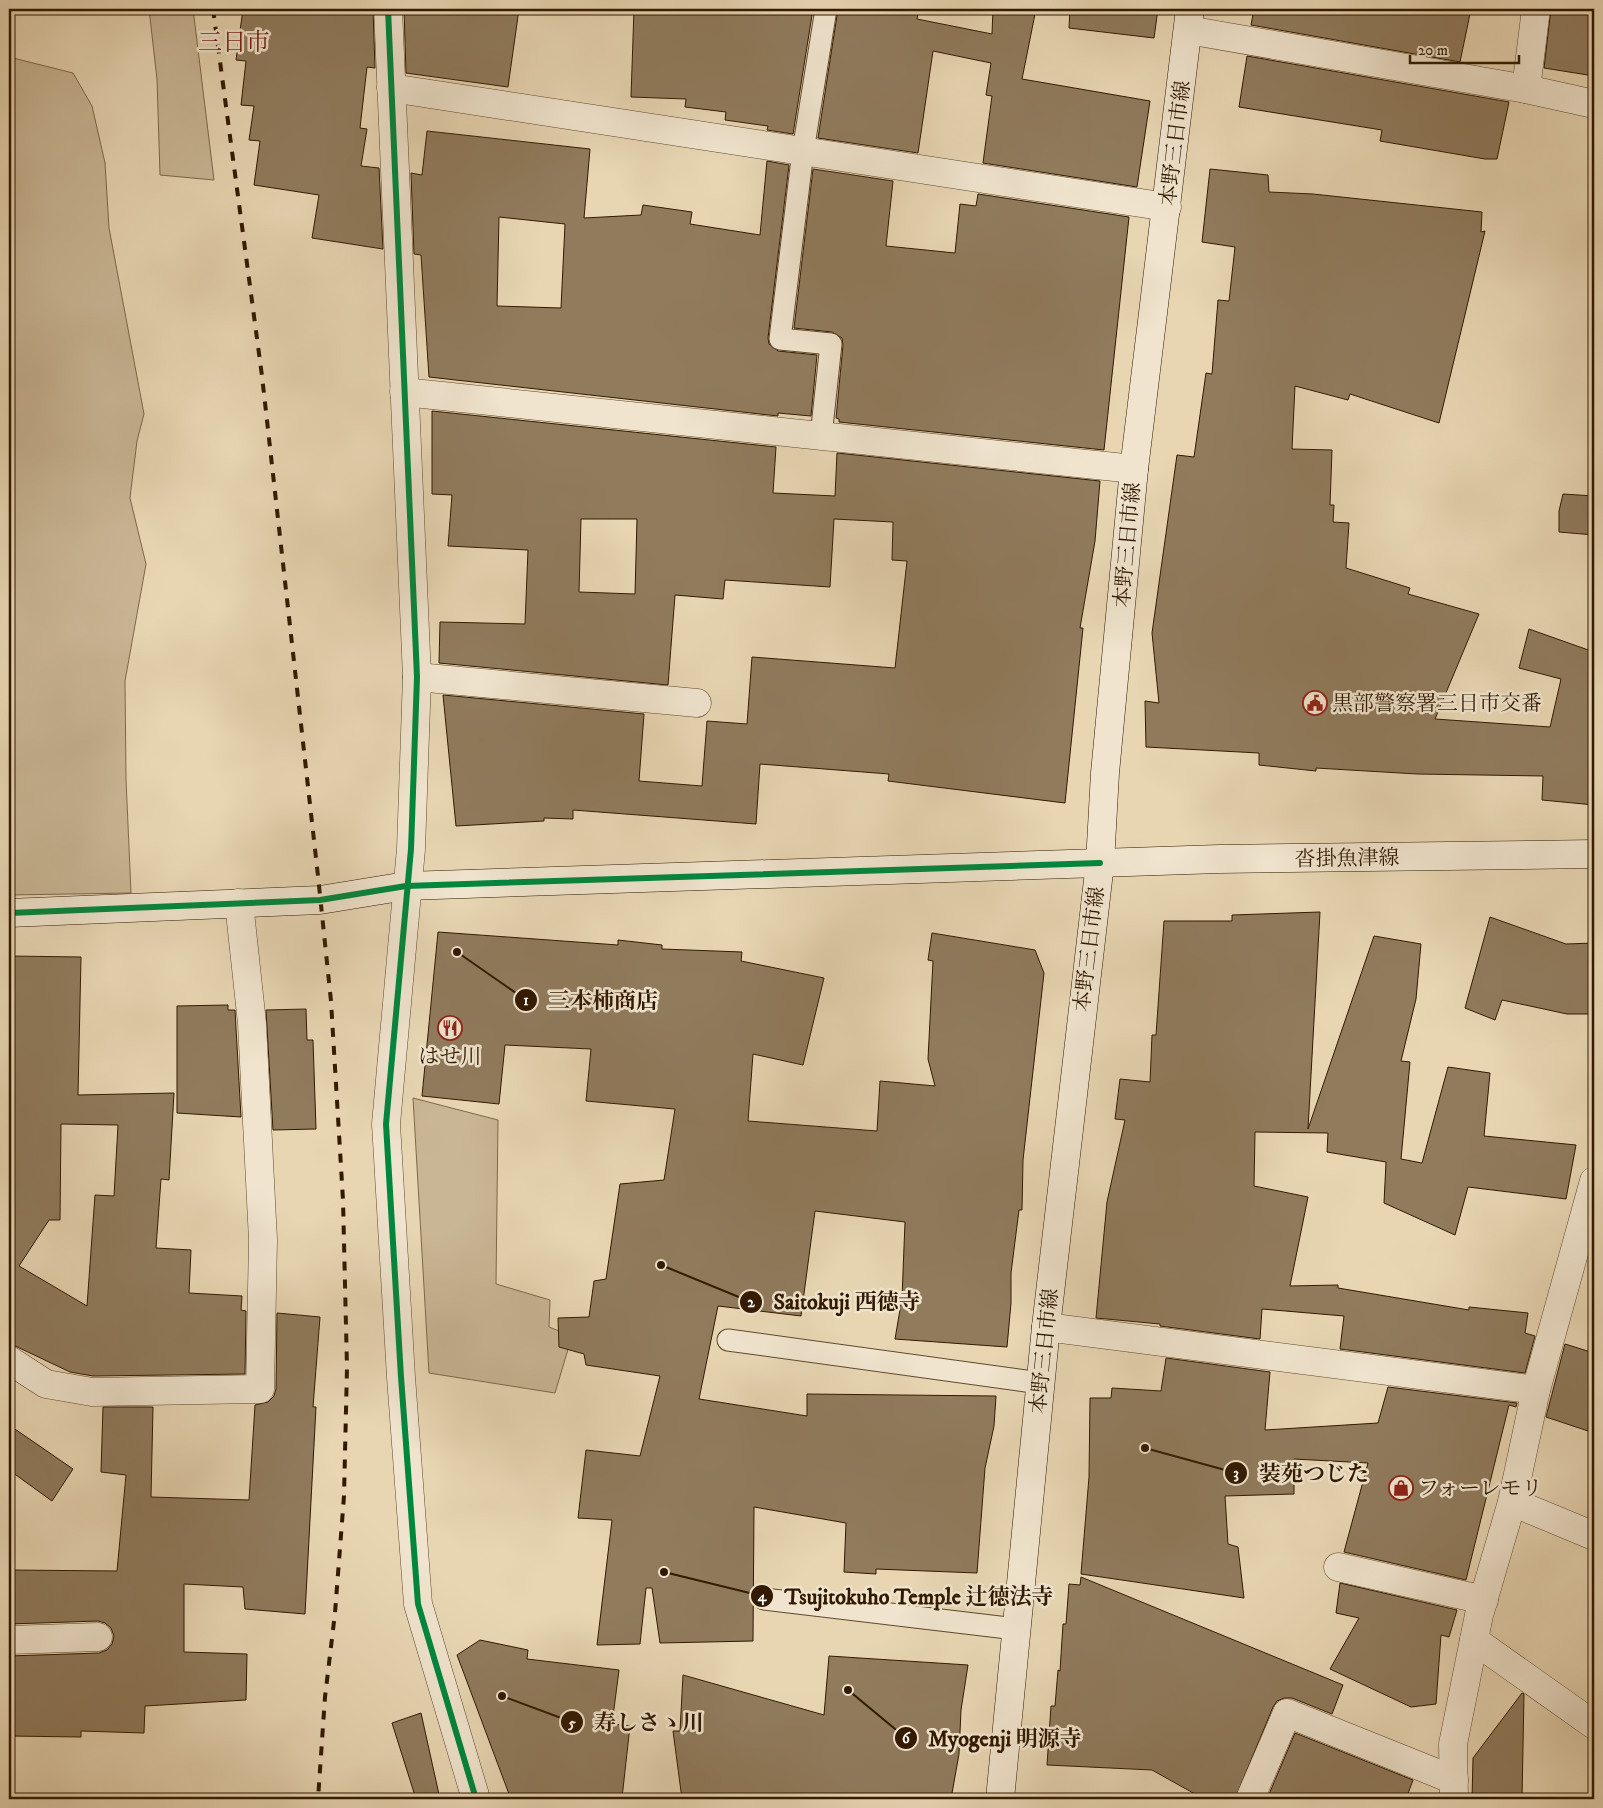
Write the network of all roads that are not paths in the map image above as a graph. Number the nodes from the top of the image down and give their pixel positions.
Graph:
1 (388, 9) edge
2 (826, 9) edge
3 (1536, 9) edge
4 (1189, 19) edge
5 (391, 88) junction
6 (1526, 89) junction
7 (1594, 104) edge
8 (803, 151) junction
9 (1167, 207) junction
10 (404, 392) junction
11 (821, 436) junction
12 (1134, 469) junction
13 (417, 677) junction
14 (697, 703) dead end
15 (1594, 854) edge
16 (1100, 863) junction
17 (406, 886) junction
18 (239, 903) junction
19 (9, 913) edge
20 (1594, 1188) edge
21 (1046, 1327) junction
22 (728, 1340) dead end
23 (9, 1360) edge
24 (1040, 1383) junction
25 (1536, 1390) junction
26 (1512, 1502) junction
27 (1594, 1536) edge
28 (1338, 1567) dead end
29 (764, 1599) dead end
30 (1484, 1600) junction
31 (1016, 1629) junction
32 (98, 1637) dead end
33 (9, 1640) edge
34 (1474, 1640) junction
35 (1594, 1725) edge
36 (1454, 1790) edge
37 (476, 1799) edge
38 (1000, 1799) edge
39 (1250, 1799) edge

1 - 5 street
2 - 8 lane
3 - 6 street
4 - 6 street
4 - 9 street, 本野三日市線
5 - 8 street
5 - 10 street
6 - 7 street
8 - 9 street
8 - 11 lane
9 - 12 street, 本野三日市線
10 - 11 street
10 - 13 street
11 - 12 street
12 - 16 street, 本野三日市線
13 - 14 street
13 - 17 street
15 - 16 street, 沓掛魚津線
16 - 17 street, 沓掛魚津線
16 - 21 street, 本野三日市線
17 - 18 street, 沓掛魚津線
17 - 37 street
18 - 19 street, 沓掛魚津線
18 - 23 street
20 - 25 street
21 - 24 street, 本野三日市線
21 - 25 street
22 - 24 lane
24 - 31 street, 本野三日市線
25 - 26 street
26 - 27 street
26 - 30 street
28 - 30 street
29 - 31 lane
30 - 34 street
31 - 38 street, 本野三日市線
32 - 33 street
34 - 35 street
34 - 36 street
36 - 39 street

